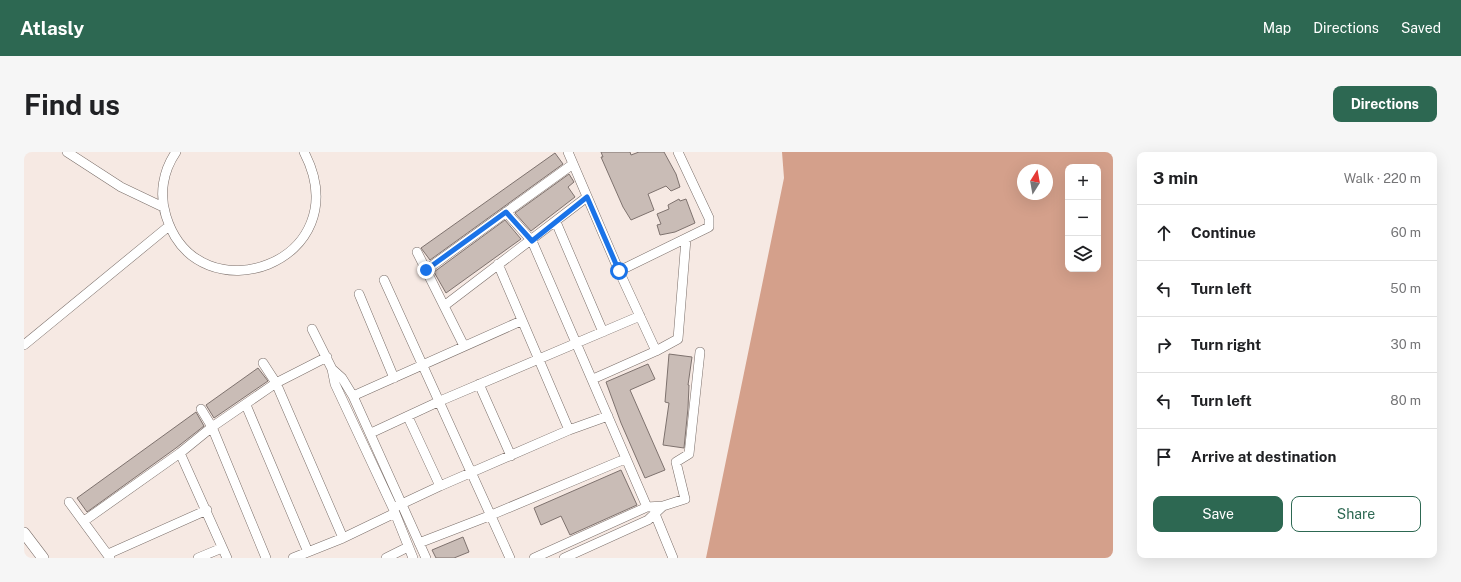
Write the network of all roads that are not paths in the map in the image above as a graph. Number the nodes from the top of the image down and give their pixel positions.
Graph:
1 (67, 152) edge
2 (176, 152) edge
3 (304, 152) edge
4 (568, 152) edge
5 (678, 152) edge
6 (573, 164) junction
7 (587, 197) junction
8 (164, 207) junction
9 (506, 212) junction
10 (556, 222) junction
11 (169, 226) junction
12 (686, 238) junction
13 (532, 241) junction
14 (417, 252) dead end
15 (498, 264) junction
16 (426, 270) junction
17 (619, 271) junction
18 (384, 280) dead end
19 (358, 294) dead end
20 (444, 306) junction
21 (640, 316) junction
22 (521, 322) junction
23 (312, 329) dead end
24 (602, 332) junction
25 (576, 343) junction
26 (24, 345) edge
27 (464, 346) junction
28 (656, 351) junction
29 (700, 352) dead end
30 (327, 358) junction
31 (538, 358) junction
32 (263, 363) dead end
33 (424, 364) junction
34 (332, 369) junction
35 (394, 378) junction
36 (592, 379) junction
37 (276, 383) junction
38 (479, 384) junction
39 (353, 396) junction
40 (440, 401) junction
41 (246, 405) junction
42 (201, 410) dead end
43 (408, 416) junction
44 (608, 416) junction
45 (212, 427) junction
46 (569, 430) junction
47 (371, 433) junction
48 (180, 453) junction
49 (511, 456) junction
50 (625, 459) junction
51 (471, 473) junction
52 (440, 486) junction
53 (69, 502) dead end
54 (402, 503) junction
55 (663, 506) junction
56 (647, 507) junction
57 (207, 510) junction
58 (394, 511) junction
59 (655, 514) junction
60 (489, 516) junction
61 (84, 522) junction
62 (24, 533) edge
63 (343, 538) junction
64 (419, 543) junction
65 (408, 547) junction
66 (222, 548) junction
67 (308, 552) junction
68 (109, 556) edge
69 (43, 558) edge
70 (198, 558) edge
71 (227, 558) edge
72 (266, 558) edge
73 (293, 558) edge
74 (386, 558) edge
75 (413, 558) edge
76 (426, 558) edge
77 (510, 558) edge
78 (534, 558) edge
79 (564, 558) edge
80 (673, 558) edge

1 - 8 street
2 - 8 street
3 - 11 street
4 - 6 street
5 - 12 street
6 - 7 street
6 - 9 street
7 - 10 street
7 - 17 street
8 - 11 street
9 - 13 street
9 - 16 street
10 - 13 street
10 - 24 street
11 - 26 street
12 - 17 street
12 - 28 street
13 - 15 street
13 - 25 street
14 - 16 street
15 - 20 street
15 - 22 street
16 - 20 street
17 - 21 street
18 - 33 street
19 - 35 street
20 - 27 street
21 - 24 street
21 - 28 street
22 - 27 street
22 - 31 street
23 - 30 street
24 - 25 street
25 - 31 street
25 - 36 street
27 - 33 street
28 - 36 street
29 - 55 street
30 - 34 street
30 - 37 street
31 - 38 street
31 - 46 street
32 - 37 street
33 - 35 street
33 - 40 street
34 - 39 street
34 - 58 street
35 - 39 street
36 - 44 street
37 - 41 street
37 - 63 street
38 - 40 street
38 - 49 street
39 - 47 street
40 - 43 street
40 - 51 street
41 - 45 street
41 - 67 street
42 - 45 street
43 - 47 street
43 - 52 street
44 - 46 street
44 - 50 street
45 - 48 street
45 - 72 street
46 - 49 street
47 - 54 street
48 - 57 street
48 - 61 street
49 - 51 street
50 - 56 street
50 - 60 street
51 - 52 street
51 - 60 street
52 - 54 street
53 - 61 street
54 - 58 street
54 - 64 street
55 - 56 street
55 - 59 street
56 - 78 street
57 - 66 street
57 - 68 street
58 - 63 street
58 - 65 street
59 - 79 street
59 - 80 street
60 - 64 street
60 - 77 street
61 - 68 street
62 - 69 street
63 - 67 street
64 - 76 street
65 - 74 street
65 - 75 street
66 - 70 street
66 - 71 street
67 - 73 street

